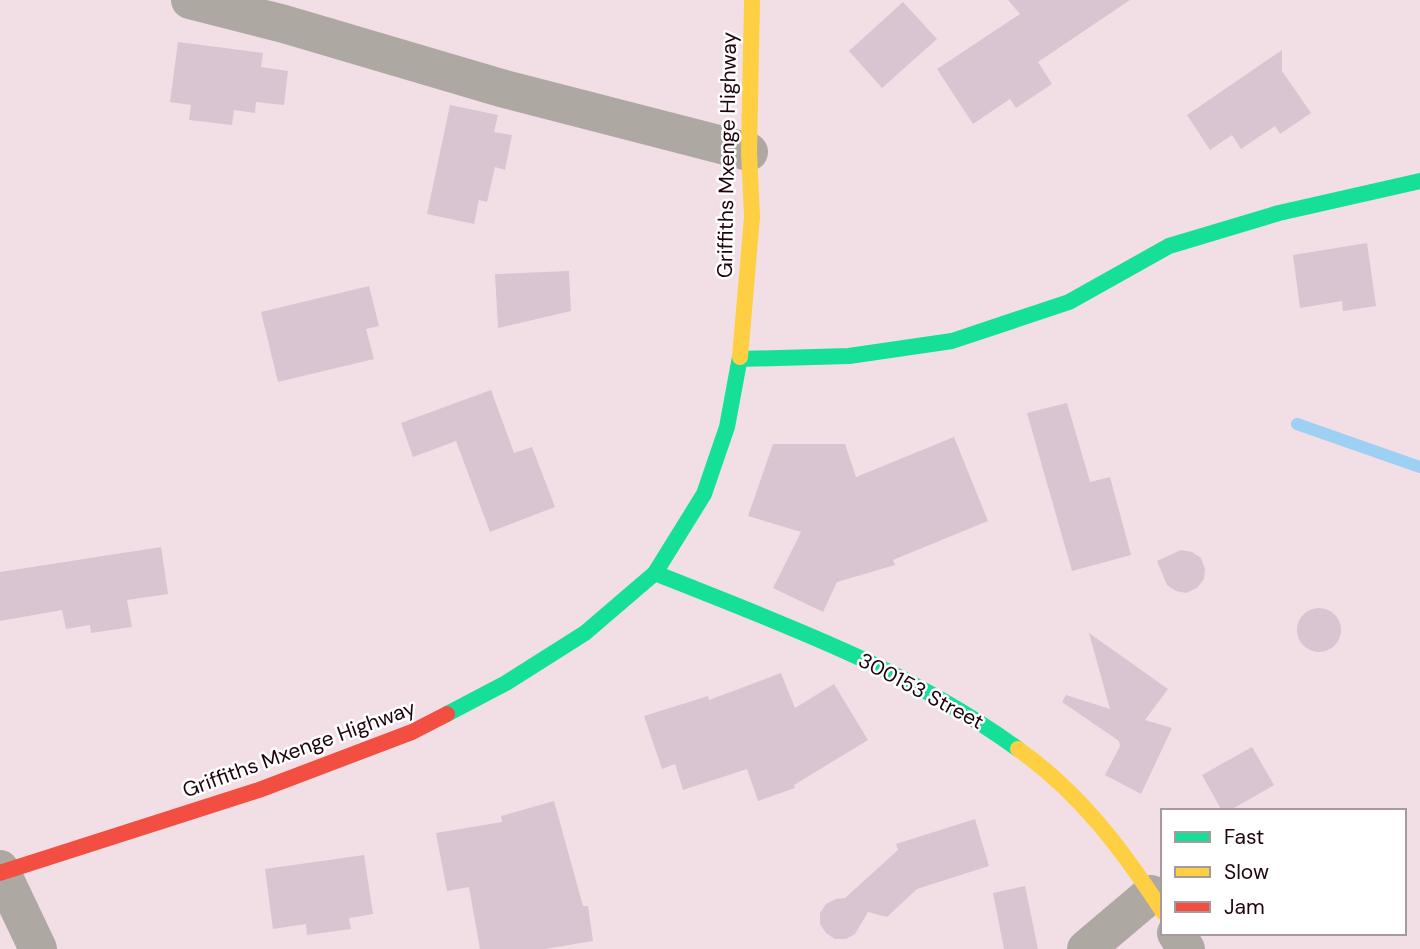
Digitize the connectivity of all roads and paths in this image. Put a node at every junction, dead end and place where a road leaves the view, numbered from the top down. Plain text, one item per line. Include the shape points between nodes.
1 (190, 0) edge
2 (752, 0) edge
3 (749, 152) junction
4 (1420, 181) edge
5 (740, 359) junction
6 (655, 573) junction
7 (1, 871) edge
8 (1157, 903) edge
9 (38, 949) edge
10 (1086, 949) edge

1 - 3 street
2 - 3 street, Griffiths Mxenge Highway
3 - 5 street, Griffiths Mxenge Highway via 752,217
4 - 5 street via 1279,213 1169,246 1069,302 952,341 849,356
5 - 6 street, Griffiths Mxenge Highway via 727,427 704,494
6 - 7 street, Griffiths Mxenge Highway via 585,633 506,683 412,732 259,790
6 - 8 street, 300153 Street via 859,657 957,705 1028,752 1083,803
7 - 9 street
8 - 10 street

